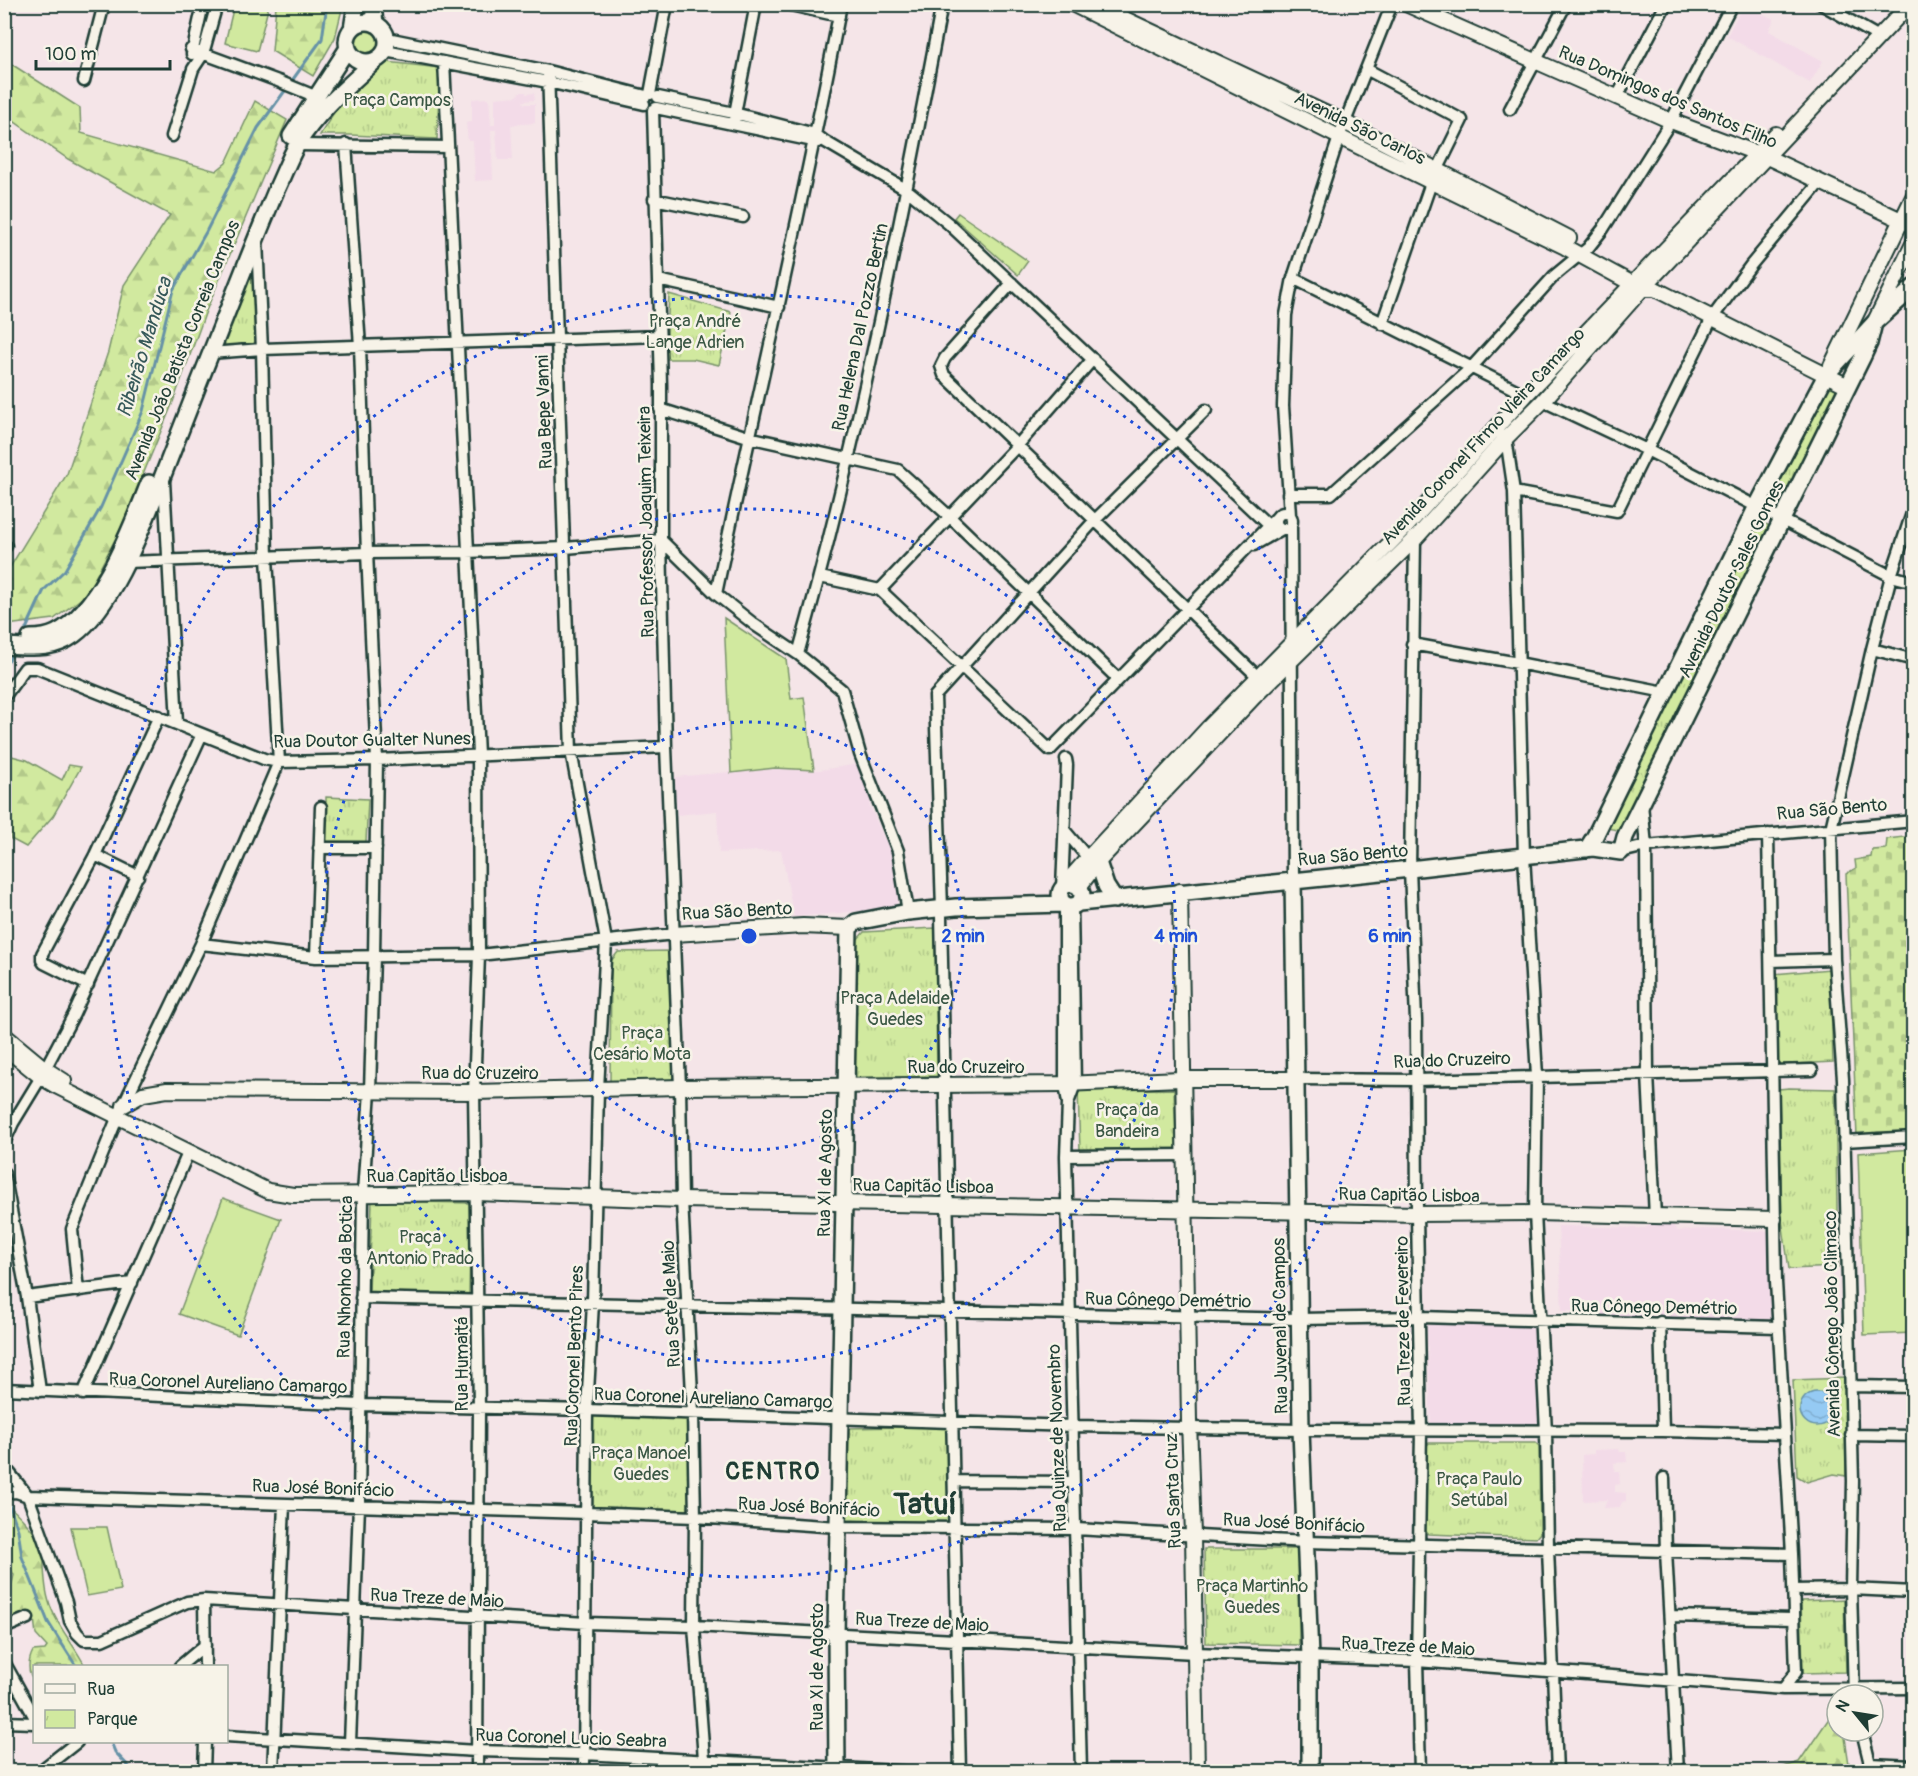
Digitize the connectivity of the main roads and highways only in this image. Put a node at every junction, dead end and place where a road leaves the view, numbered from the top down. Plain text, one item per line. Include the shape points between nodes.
1 (356, 4) edge
2 (374, 4) edge
3 (1072, 4) edge
4 (1094, 4) edge
5 (1406, 4) edge
6 (1900, 4) edge
7 (1910, 4) edge
8 (375, 24) junction
9 (352, 30) junction
10 (1876, 35) junction
11 (348, 48) junction
12 (382, 50) junction
13 (339, 94) junction
14 (317, 98) junction
15 (1762, 155) junction
16 (1434, 176) junction
17 (1914, 195) edge
18 (1908, 223) edge
19 (1914, 242) edge
20 (1644, 284) junction
21 (1914, 286) edge
22 (1914, 299) edge
23 (1874, 323) junction
24 (1869, 343) junction
25 (1826, 375) junction
26 (1848, 386) junction
27 (1500, 434) junction
28 (6, 641) edge
29 (26, 643) junction
30 (1623, 845) joint
31 (1590, 849) junction
32 (1093, 860) junction
33 (1293, 880) junction
34 (1180, 891) junction
35 (1071, 895) junction
36 (1115, 900) junction
37 (908, 912) junction
38 (941, 913) junction
39 (803, 926) junction
40 (849, 928) junction
41 (674, 934) road end
42 (4, 1035) edge
43 (4, 1047) edge
44 (43, 1073) junction
45 (1183, 1079) junction
46 (1297, 1079) junction
47 (846, 1086) junction
48 (121, 1110) junction
49 (844, 1202) junction
50 (1186, 1209) junction
51 (1298, 1211) junction
52 (1774, 1219) road end
53 (837, 1770) edge
54 (1197, 1772) edge
55 (1310, 1772) edge

1 - 9 main road
2 - 8 main road
3 - 16 main road, Avenida São Carlos via 1339,137
4 - 16 main road, Avenida São Carlos via 1344,122
5 - 15 main road, Rua Domingos dos Santos Filho via 1671,121
6 - 10 main road, Avenida Coronel Firmo Vieira Camargo
7 - 10 main road, Avenida Coronel Firmo Vieira Camargo
8 - 9 main road via 363,23
8 - 12 main road via 384,32
9 - 11 main road
10 - 15 main road, Avenida Coronel Firmo Vieira Camargo
11 - 12 main road via 362,62
11 - 14 main road, Avenida João Batista Correia Campos
12 - 13 main road, Avenida João Batista Correia Campos
13 - 14 main road
13 - 29 main road, Avenida João Batista Correia Campos via 298,145 257,237 127,562 92,617 75,634 58,645 41,648
14 - 29 main road, Avenida João Batista Correia Campos via 285,148 116,560 70,624
15 - 18 main road, Rua Domingos dos Santos Filho
15 - 20 main road, Avenida Coronel Firmo Vieira Camargo
16 - 20 main road, Avenida São Carlos
17 - 18 main road, Avenida Doutor Sales Gomes
18 - 25 main road, Avenida Doutor Sales Gomes
19 - 23 main road, Avenida Doutor Sales Gomes
20 - 25 main road, Avenida São Carlos
20 - 27 main road, Avenida Coronel Firmo Vieira Camargo via 1543,401
20 - 27 main road, Avenida Coronel Firmo Vieira Camargo via 1526,395
21 - 23 main road
22 - 24 main road
23 - 24 main road, Avenida Doutor Sales Gomes
23 - 25 main road, Avenida Doutor Sales Gomes
24 - 26 main road, Avenida Doutor Sales Gomes
25 - 26 main road, Avenida São Carlos
25 - 31 main road, Avenida Doutor Sales Gomes via 1757,506
26 - 30 main road, Avenida Doutor Sales Gomes
27 - 32 main road, Avenida Coronel Firmo Vieira Camargo via 1258,677
27 - 32 main road, Avenida Coronel Firmo Vieira Camargo via 1415,539
28 - 29 main road, Avenida João Batista Correia Campos
30 - 31 main road, Rua São Bento
31 - 33 main road, Rua São Bento
32 - 35 main road, Avenida Coronel Firmo Vieira Camargo via 1073,875
32 - 36 main road
33 - 34 main road, Rua São Bento
33 - 46 main road, Rua Juvenal de Campos
34 - 36 main road, Rua São Bento
34 - 45 main road, Rua Santa Cruz
35 - 36 main road, Rua São Bento
35 - 38 main road, Rua São Bento via 1034,906
37 - 38 main road, Rua São Bento
37 - 39 main road, Rua São Bento
37 - 40 main road via 856,922
38 - 40 main road, Rua São Bento
39 - 40 main road, Rua São Bento
39 - 41 main road, Rua São Bento
40 - 47 main road, Rua XI de Agosto
42 - 44 main road, Rua Capitão Lisboa
43 - 44 main road, Rua Capitão Lisboa
44 - 48 main road, Rua Capitão Lisboa via 80,1092 92,1103
45 - 46 main road, Rua do Cruzeiro
45 - 47 main road, Rua do Cruzeiro
45 - 50 main road, Rua Santa Cruz
46 - 51 main road, Rua Juvenal de Campos
47 - 48 main road, Rua do Cruzeiro via 474,1092 167,1090 143,1094
47 - 49 main road, Rua XI de Agosto
48 - 49 main road, Rua Capitão Lisboa via 188,1153 268,1191 293,1195 476,1193
49 - 50 main road, Rua Capitão Lisboa
49 - 53 main road, Rua XI de Agosto
50 - 51 main road, Rua Capitão Lisboa
50 - 54 main road, Rua Santa Cruz
51 - 52 main road, Rua Capitão Lisboa
51 - 55 main road, Rua Juvenal de Campos via 1301,1430 1311,1657

